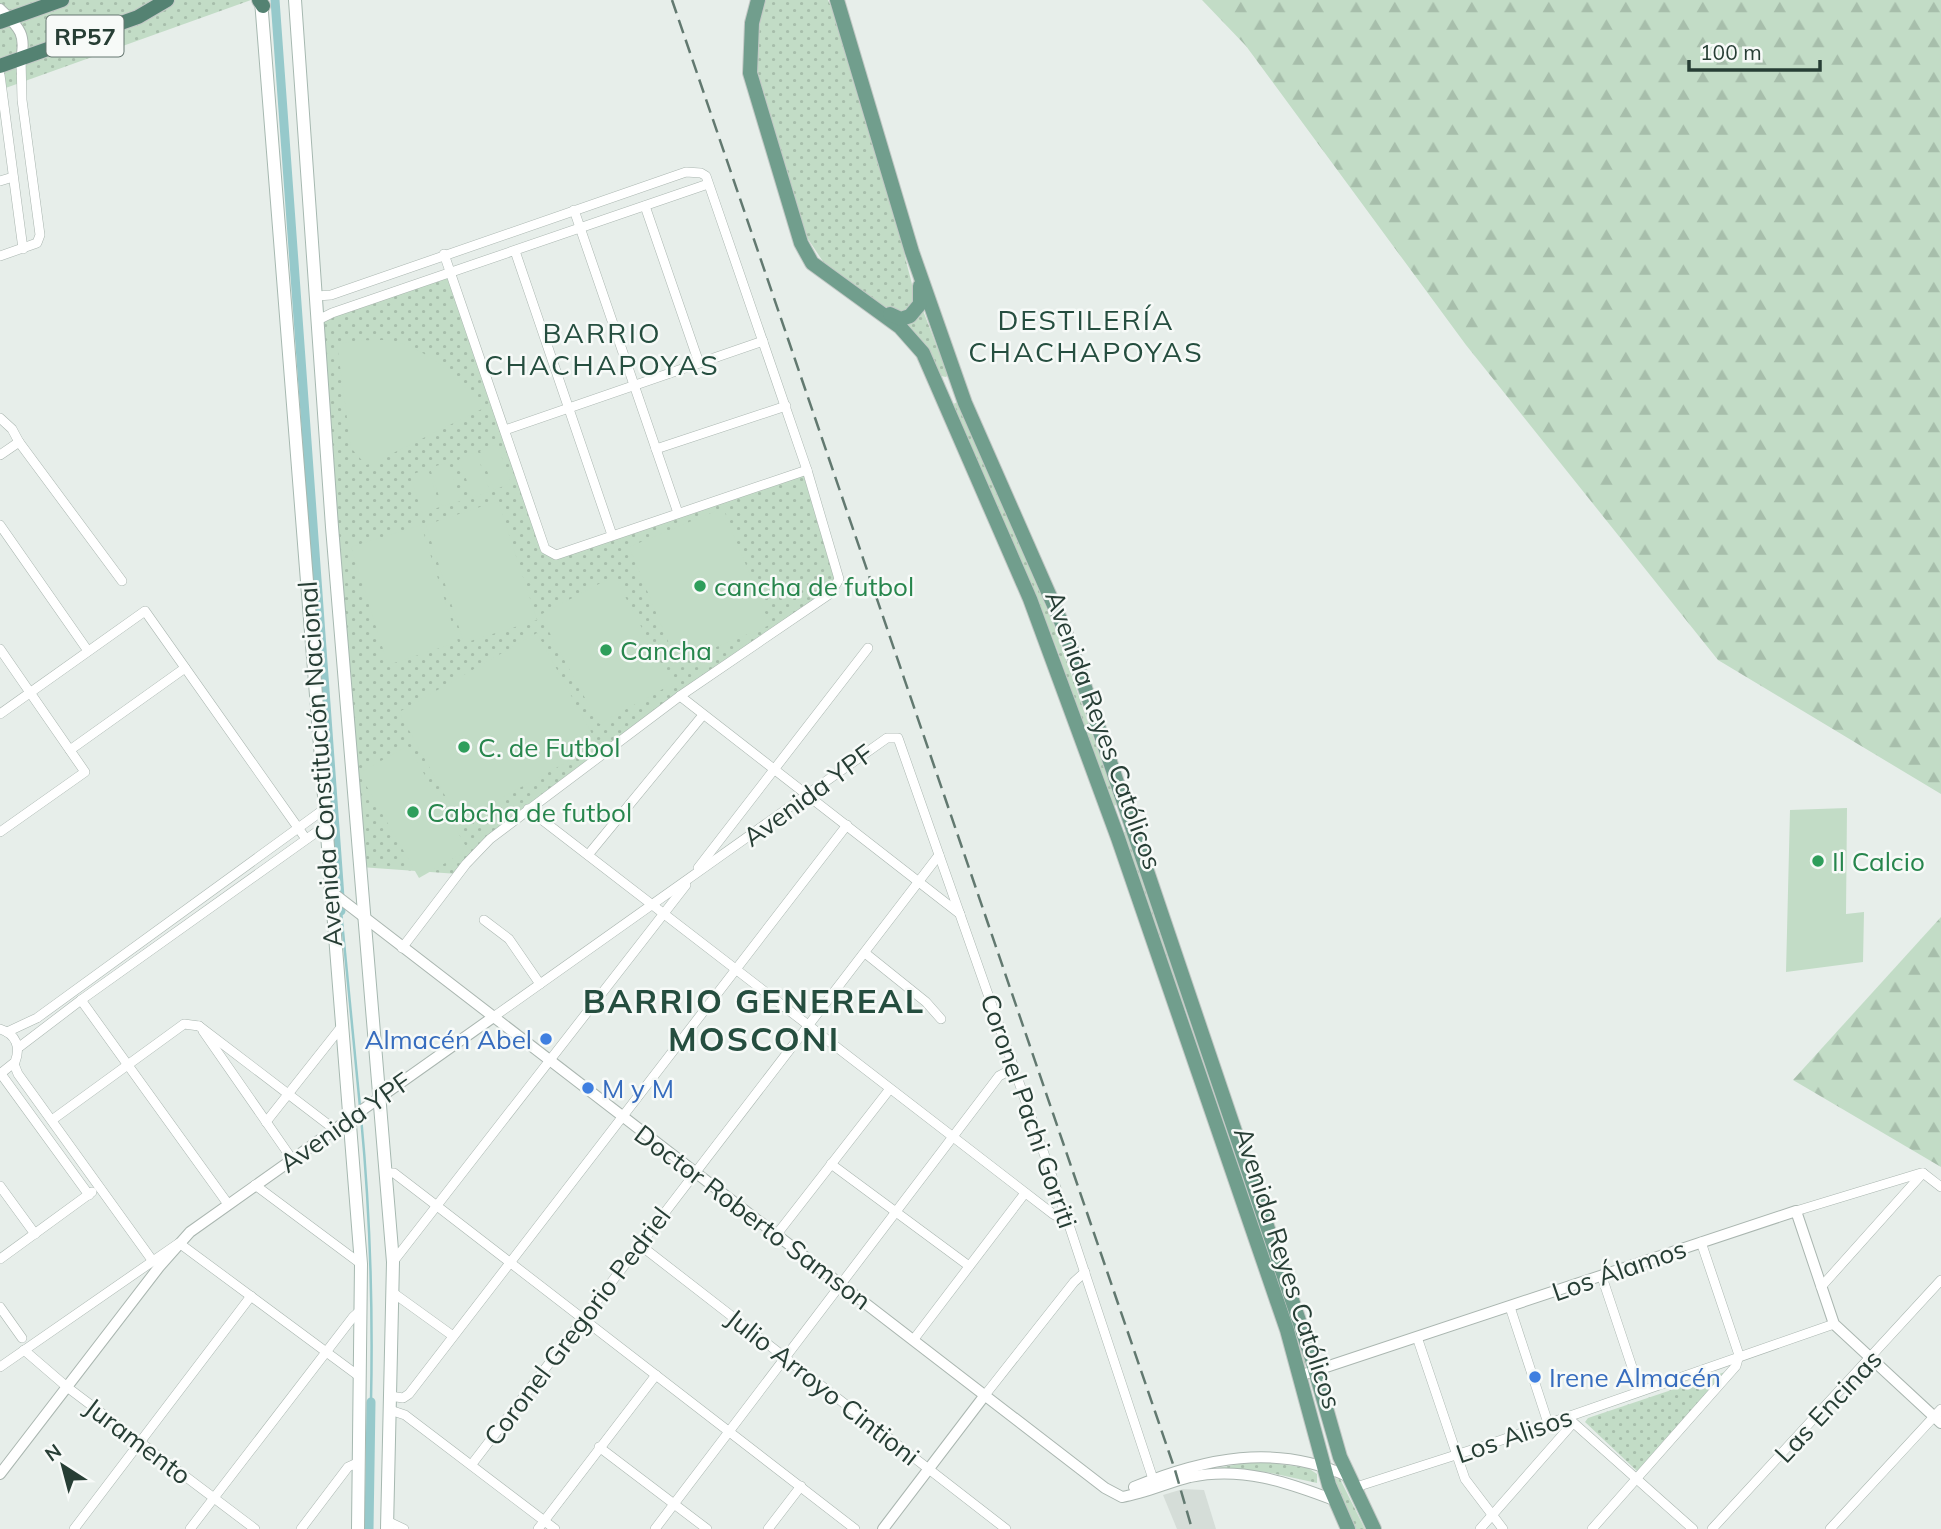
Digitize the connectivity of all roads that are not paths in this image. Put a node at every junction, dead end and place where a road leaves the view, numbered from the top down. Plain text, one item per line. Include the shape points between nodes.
1 (61, 0) edge
2 (167, 0) edge
3 (295, 0) edge
4 (758, 0) edge
5 (261, 2) edge
6 (837, 4) edge
7 (4, 16) edge
8 (21, 59) junction
9 (0, 66) edge
10 (0, 75) edge
11 (22, 100) junction
12 (3, 106) edge
13 (13, 177) junction
14 (0, 181) edge
15 (708, 184) junction
16 (645, 206) junction
17 (574, 210) junction
18 (580, 228) junction
19 (23, 249) junction
20 (515, 251) junction
21 (912, 252) junction
22 (444, 254) junction
23 (0, 256) edge
24 (451, 272) junction
25 (844, 286) junction
26 (317, 296) junction
27 (318, 320) junction
28 (763, 341) junction
29 (699, 363) junction
30 (634, 385) junction
31 (786, 405) junction
32 (569, 408) junction
33 (0, 418) edge
34 (505, 430) junction
35 (19, 442) junction
36 (656, 449) junction
37 (0, 455) edge
38 (807, 470) junction
39 (678, 513) junction
40 (0, 525) edge
41 (612, 535) junction
42 (122, 580) dead end
43 (868, 648) dead end
44 (0, 649) edge
45 (88, 651) junction
46 (185, 668) junction
47 (31, 692) junction
48 (680, 696) junction
49 (0, 714) edge
50 (703, 715) junction
51 (898, 738) joint
52 (70, 750) junction
53 (776, 769) junction
54 (808, 795) junction
55 (528, 809) junction
56 (323, 810) junction
57 (847, 825) junction
58 (325, 826) junction
59 (299, 829) junction
60 (0, 832) edge
61 (306, 839) junction
62 (588, 855) junction
63 (939, 855) junction
64 (692, 877) junction
65 (921, 882) junction
66 (330, 890) junction
67 (652, 905) junction
68 (182, 914) junction
69 (664, 915) junction
70 (960, 915) junction
71 (363, 918) junction
72 (484, 920) dead end
73 (188, 923) junction
74 (402, 947) junction
75 (865, 953) junction
76 (735, 971) junction
77 (540, 984) junction
78 (80, 1000) junction
79 (492, 1018) junction
80 (941, 1019) dead end
81 (199, 1026) junction
82 (342, 1026) junction
83 (807, 1027) junction
84 (3, 1029) edge
85 (18, 1048) junction
86 (551, 1060) junction
87 (14, 1064) junction
88 (127, 1065) junction
89 (1014, 1068) junction
90 (0, 1074) edge
91 (888, 1090) junction
92 (290, 1093) junction
93 (379, 1097) junction
94 (353, 1117) junction
95 (624, 1117) junction
96 (51, 1120) junction
97 (266, 1122) junction
98 (334, 1129) junction
99 (953, 1137) junction
100 (292, 1160) junction
101 (831, 1164) junction
102 (1923, 1172) junction
103 (385, 1173) junction
104 (695, 1173) junction
105 (255, 1185) junction
106 (0, 1186) edge
107 (99, 1187) junction
108 (1941, 1187) edge
109 (1025, 1193) junction
110 (89, 1195) junction
111 (228, 1204) junction
112 (437, 1206) junction
113 (897, 1211) junction
114 (1796, 1211) junction
115 (1068, 1222) junction
116 (35, 1234) junction
117 (777, 1234) junction
118 (1701, 1242) junction
119 (178, 1243) junction
120 (640, 1245) junction
121 (0, 1259) edge
122 (152, 1260) junction
123 (393, 1262) junction
124 (510, 1263) junction
125 (361, 1264) junction
126 (969, 1266) junction
127 (1085, 1272) junction
128 (1602, 1277) junction
129 (1941, 1280) edge
130 (842, 1285) junction
131 (1821, 1287) junction
132 (392, 1292) junction
133 (251, 1296) junction
134 (0, 1307) edge
135 (1510, 1307) junction
136 (362, 1310) junction
137 (583, 1318) junction
138 (1834, 1324) junction
139 (453, 1336) junction
140 (1417, 1337) junction
141 (22, 1339) dead end
142 (914, 1339) junction
143 (24, 1350) junction
144 (325, 1353) junction
145 (1739, 1355) junction
146 (785, 1357) junction
147 (1871, 1360) junction
148 (0, 1367) edge
149 (1316, 1372) junction
150 (656, 1375) junction
151 (360, 1377) junction
152 (1299, 1377) junction
153 (67, 1387) junction
154 (1640, 1391) junction
155 (985, 1395) junction
156 (390, 1396) junction
157 (390, 1410) junction
158 (1938, 1416) edge
159 (1570, 1420) junction
160 (1548, 1423) junction
161 (729, 1431) junction
162 (140, 1442) junction
163 (600, 1447) junction
164 (1456, 1455) junction
165 (359, 1462) junction
166 (472, 1464) junction
167 (1323, 1465) junction
168 (930, 1469) junction
169 (0, 1474) edge
170 (1635, 1479) junction
171 (1350, 1482) junction
172 (1155, 1483) junction
173 (801, 1486) junction
174 (214, 1497) junction
175 (1334, 1500) junction
176 (674, 1503) junction
177 (1492, 1516) junction
178 (544, 1521) junction
179 (387, 1525) edge
180 (74, 1529) edge
181 (190, 1529) edge
182 (255, 1529) edge
183 (301, 1529) edge
184 (358, 1529) edge
185 (404, 1529) edge
186 (538, 1529) edge
187 (555, 1529) edge
188 (655, 1529) edge
189 (707, 1529) edge
190 (768, 1529) edge
191 (855, 1529) edge
192 (883, 1529) edge
193 (1006, 1529) edge
194 (1348, 1529) edge
195 (1374, 1529) edge
196 (1479, 1529) edge
197 (1503, 1529) edge
198 (1592, 1529) edge
199 (1693, 1529) edge
200 (1712, 1529) edge
201 (1830, 1529) edge

1 - 7 highway, RP57
2 - 8 highway, RP57 via 138,18
3 - 26 main road, Avenida Constitución Nacional
4 - 25 main road, Avenida Reyes Católicos via 750,73 785,196 812,262
5 - 56 main road, Avenida Constitución Nacional
6 - 21 main road, Avenida Reyes Católicos
7 - 8 street via 24,38
8 - 9 highway, RP57
8 - 11 street
10 - 12 street
11 - 12 street
11 - 19 street via 40,234 37,243
12 - 13 street
13 - 14 street
13 - 19 street
15 - 16 street
15 - 17 street via 701,173 686,172
15 - 28 street
16 - 18 street
16 - 29 street
17 - 18 street
17 - 22 street
18 - 20 street
18 - 30 street
19 - 23 street
20 - 24 street
20 - 32 street
21 - 25 main road via 922,293 910,316 896,318
21 - 149 main road, Avenida Reyes Católicos via 965,403 1074,656
22 - 24 street
22 - 26 street
24 - 27 street
24 - 34 street
25 - 152 main road, Avenida Reyes Católicos via 900,327 923,354 1030,599 1122,851 1287,1330
26 - 27 main road, Avenida Constitución Nacional
27 - 71 main road, Avenida Constitución Nacional
28 - 29 street
28 - 31 street
29 - 30 street
30 - 32 street
30 - 36 street
31 - 36 street
31 - 38 street
32 - 34 street
32 - 41 street
33 - 35 street
34 - 41 street via 547,552 556,555
35 - 37 street
35 - 42 street
36 - 39 street
38 - 39 street
38 - 48 street via 834,556 838,585
39 - 41 street
40 - 45 street
43 - 53 street
44 - 47 street
45 - 46 street via 145,611
45 - 47 street
46 - 52 street
46 - 59 street
47 - 49 street
47 - 52 street
48 - 50 street
48 - 55 street
50 - 53 street
50 - 62 street
51 - 54 street, Avenida YPF via 887,738
51 - 63 street, Coronel Pachi Gorriti
52 - 60 street via 85,772
53 - 54 street
53 - 64 street
54 - 57 street
54 - 64 street, Avenida YPF
55 - 62 street
55 - 74 street via 479,849
56 - 58 main road, Avenida Constitución Nacional
56 - 59 street
57 - 65 street
57 - 76 street
58 - 61 street
58 - 66 main road, Avenida Constitución Nacional
59 - 61 street
59 - 68 street
61 - 73 street
62 - 67 street
63 - 65 street, Coronel Gregorio Pedriel
63 - 70 street, Coronel Pachi Gorriti
64 - 67 street, Avenida YPF
64 - 69 street
65 - 70 street
65 - 75 street, Coronel Gregorio Pedriel
66 - 71 street, Doctor Roberto Samson
66 - 82 main road, Avenida Constitución Nacional
67 - 69 street
67 - 77 street, Avenida YPF
68 - 73 street
68 - 84 street via 37,1017
69 - 76 street
69 - 86 street
70 - 89 street, Coronel Pachi Gorriti
71 - 74 street, Doctor Roberto Samson
71 - 93 main road, Avenida Constitución Nacional
72 - 77 street via 509,939
73 - 78 street
74 - 79 street, Doctor Roberto Samson
75 - 80 street
75 - 83 street, Coronel Gregorio Pedriel
76 - 83 street
76 - 95 street
77 - 79 street, Avenida YPF
78 - 85 street
78 - 88 street
79 - 86 street, Doctor Roberto Samson
79 - 93 street, Avenida YPF
81 - 88 street via 184,1024
81 - 92 street
81 - 97 street
82 - 92 street
82 - 94 main road, Avenida Constitución Nacional
83 - 91 street
83 - 104 street, Coronel Gregorio Pedriel
84 - 85 street
85 - 87 street
86 - 95 street, Doctor Roberto Samson
86 - 112 street
87 - 90 street
87 - 96 street
88 - 96 street
88 - 111 street
89 - 99 street via 999,1076
89 - 115 street, Coronel Pachi Gorriti
90 - 110 street
91 - 99 street
91 - 101 street
92 - 97 street
92 - 98 street
93 - 94 street, Avenida YPF
93 - 103 main road, Avenida Constitución Nacional
94 - 98 street, Avenida YPF
94 - 125 main road, Avenida Constitución Nacional
95 - 104 street, Doctor Roberto Samson
95 - 124 street
96 - 107 street
97 - 100 street
98 - 100 street, Avenida YPF
99 - 109 street
99 - 113 street
100 - 105 street, Avenida YPF
101 - 113 street
101 - 117 street
102 - 108 street
102 - 114 street, Los Álamos
102 - 131 street
103 - 112 street via 394,1173
103 - 123 main road, Avenida Constitución Nacional
104 - 117 street, Doctor Roberto Samson
104 - 120 street, Coronel Gregorio Pedriel
105 - 111 street, Avenida YPF
105 - 125 street
106 - 116 street
107 - 110 street
107 - 122 street
109 - 115 street
109 - 126 street
110 - 116 street
111 - 119 street, Avenida YPF
112 - 123 street
112 - 124 street
113 - 126 street
113 - 130 street
114 - 118 street, Los Álamos
114 - 131 street
115 - 127 street, Coronel Pachi Gorriti
116 - 121 street
117 - 130 street, Doctor Roberto Samson
118 - 128 street, Los Álamos
118 - 145 street
119 - 122 street, Avenida YPF
119 - 133 street
119 - 153 street
120 - 137 street, Coronel Gregorio Pedriel
120 - 146 street, Julio Arroyo Cintioni
122 - 143 street, Avenida YPF
123 - 132 main road, Avenida Constitución Nacional
124 - 137 street
124 - 139 street
125 - 136 main road, Avenida Constitución Nacional
126 - 142 street
127 - 155 street
127 - 172 street, Coronel Pachi Gorriti
128 - 135 street, Los Álamos
128 - 154 street
129 - 147 street, Las Encinas
130 - 142 street, Doctor Roberto Samson
130 - 146 street
131 - 138 street
132 - 139 street
132 - 156 main road, Avenida Constitución Nacional
133 - 144 street
133 - 162 street
134 - 141 street
135 - 140 street, Los Álamos
135 - 160 street
136 - 144 street
136 - 151 main road, Avenida Constitución Nacional
137 - 150 street
137 - 166 street, Coronel Gregorio Pedriel
138 - 145 street, Los Alisos
138 - 147 street
139 - 156 street via 407,1397
140 - 149 street, Los Álamos
140 - 164 street
142 - 155 street, Doctor Roberto Samson
143 - 148 street, Avenida YPF
143 - 153 street, Juramento
144 - 151 street
144 - 174 street
145 - 154 street, Los Alisos
145 - 170 street via 1733,1371
146 - 161 street
146 - 168 street, Julio Arroyo Cintioni
147 - 158 street
147 - 200 street, Las Encinas
149 - 152 street, Los Álamos
149 - 171 main road, Avenida Reyes Católicos
150 - 161 street
150 - 163 street
151 - 165 main road, Avenida Constitución Nacional
152 - 167 main road, Avenida Reyes Católicos
153 - 162 street, Juramento
153 - 169 street
154 - 159 street, Los Alisos
155 - 168 street
155 - 172 street, Doctor Roberto Samson via 1111,1492 1122,1497
156 - 157 main road, Avenida Constitución Nacional
157 - 166 street via 405,1415
157 - 179 main road, Avenida Constitución Nacional
158 - 201 street
159 - 160 street, Los Alisos
159 - 170 street
159 - 177 street
160 - 164 street, Los Alisos
161 - 173 street
161 - 176 street
162 - 174 street, Juramento
162 - 180 street
163 - 176 street
163 - 178 street
164 - 171 street, Los Alisos
164 - 177 street via 1465,1479
165 - 183 street via 348,1467
165 - 184 main road, Avenida Constitución Nacional
166 - 178 street
167 - 171 street, Doctor Roberto Samson
167 - 172 street, Doctor Roberto Samson via 1284,1456 1248,1457 1194,1465
167 - 175 main road, Avenida Reyes Católicos
168 - 192 street
168 - 193 street, Julio Arroyo Cintioni
170 - 198 street
170 - 199 street
171 - 195 main road, Avenida Reyes Católicos
172 - 175 street, Doctor Roberto Samson via 1240,1474 1291,1484
173 - 190 street
173 - 191 street
174 - 181 street
174 - 182 street, Juramento
175 - 194 main road, Avenida Reyes Católicos
176 - 188 street
176 - 189 street
177 - 196 street
177 - 197 street
178 - 186 street
178 - 187 street
179 - 185 street

